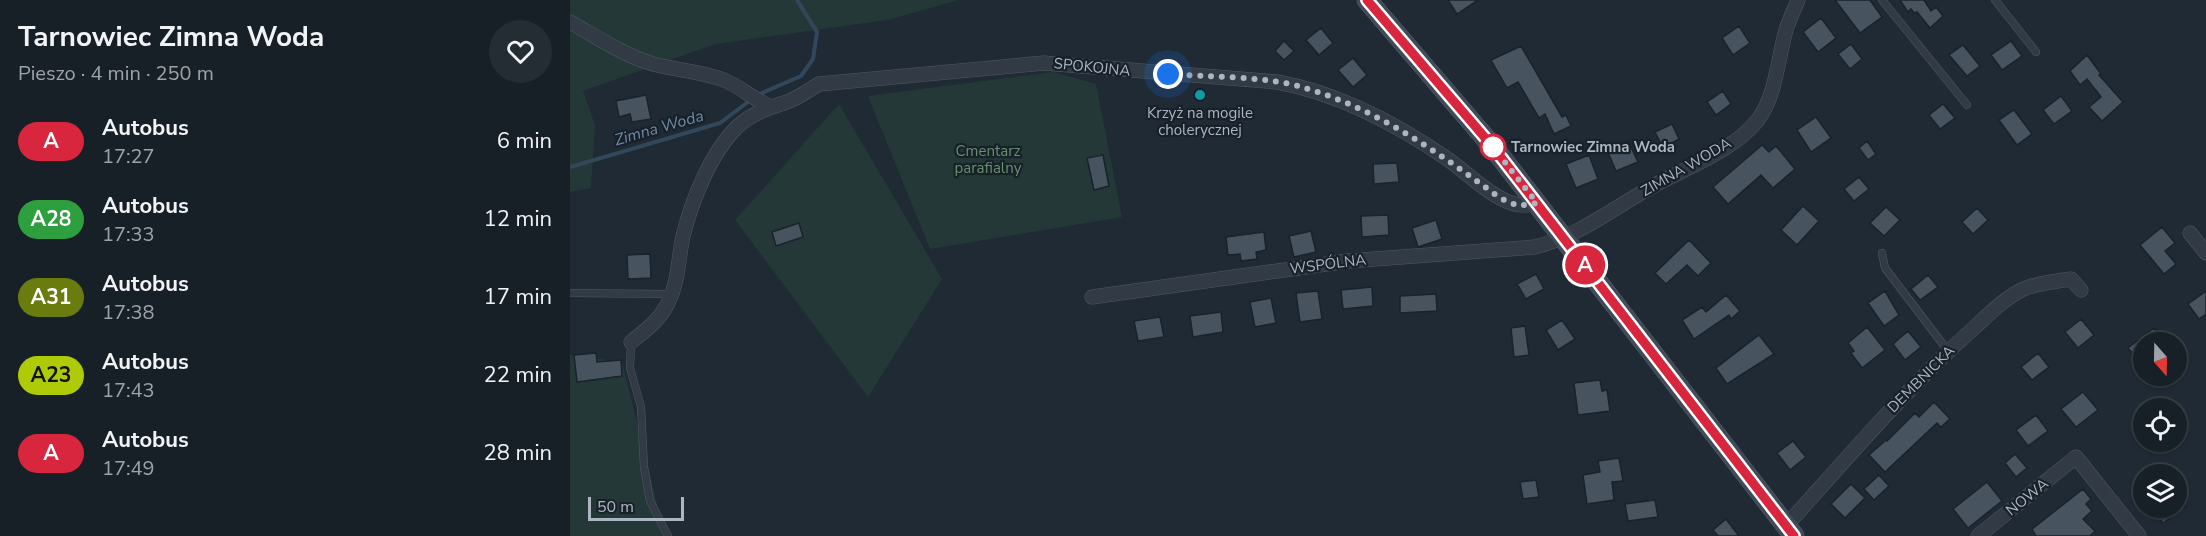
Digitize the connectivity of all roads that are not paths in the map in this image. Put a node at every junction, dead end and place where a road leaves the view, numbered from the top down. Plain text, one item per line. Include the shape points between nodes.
1 (1367, 0) edge
2 (1798, 0) edge
3 (1882, 0) edge
4 (1995, 0) edge
5 (570, 22) edge
6 (2036, 52) dead end
7 (1967, 105) dead end
8 (768, 106) junction
9 (1537, 203) junction
10 (2190, 233) dead end
11 (1565, 239) junction
12 (1882, 253) dead end
13 (2206, 253) edge
14 (2081, 290) dead end
15 (570, 293) edge
16 (671, 294) junction
17 (1092, 297) dead end
18 (631, 342) joint
19 (1948, 351) junction
20 (1789, 530) edge
21 (668, 536) edge
22 (1978, 536) edge
23 (2139, 536) edge

1 - 9 main road
2 - 11 street, ZIMNA WODA via 1768,100 1757,121 1700,162
3 - 7 lane
4 - 6 lane
5 - 8 street via 629,55 652,64 719,78
8 - 9 street, SPOKOJNA via 788,101 819,84 1044,63 1277,82 1304,87 1400,128 1500,198 1518,206
8 - 16 street, SPOKOJNA via 737,127 713,160 690,212 679,273
9 - 11 main road
10 - 13 street
11 - 17 street, WSPÓLNA via 1535,247 1348,261
11 - 20 main road
12 - 19 lane via 1885,268
14 - 19 street, DEMBNICKA via 2071,279 2024,289
15 - 16 lane
16 - 18 street, SPOKOJNA via 656,322
18 - 21 lane via 630,368 641,407 644,467 651,501
19 - 20 street, DEMBNICKA via 1795,516
22 - 23 street, NOWA via 2076,457

